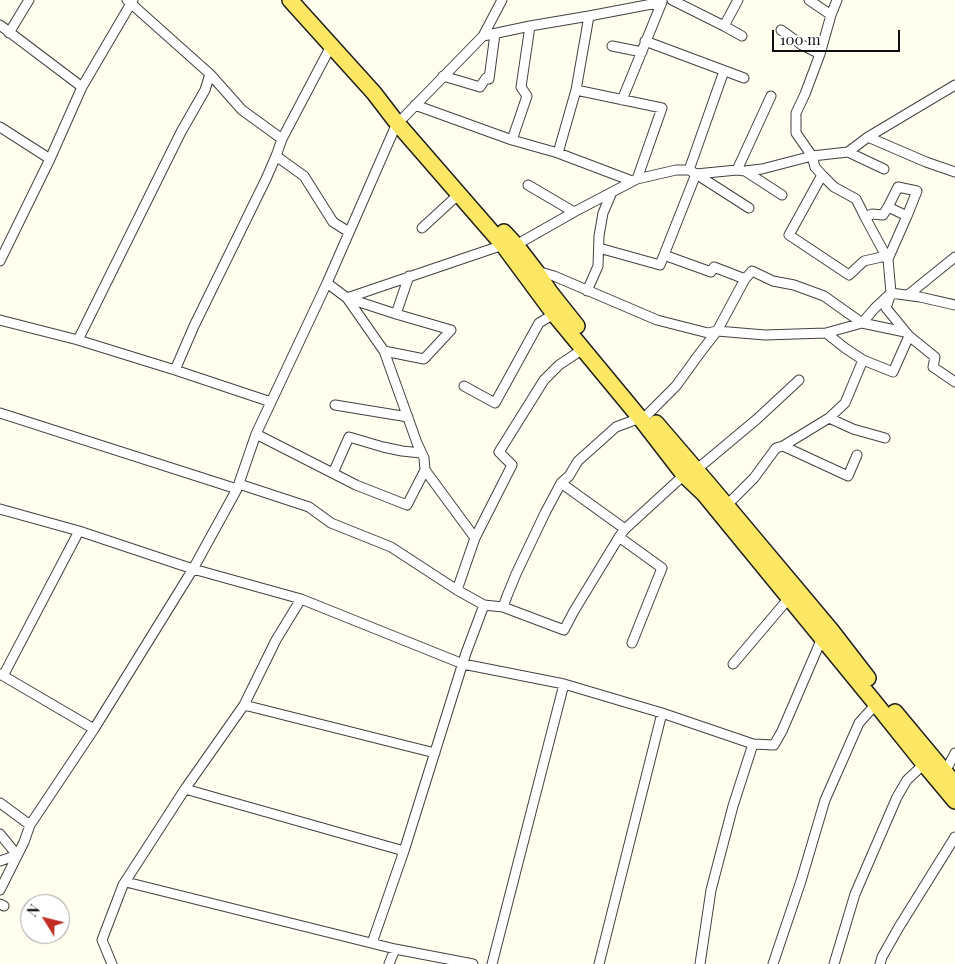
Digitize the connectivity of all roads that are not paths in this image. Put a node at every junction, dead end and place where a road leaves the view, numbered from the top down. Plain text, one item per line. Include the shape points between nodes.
1 (28, 0) edge
2 (290, 0) edge
3 (303, 0) edge
4 (502, 0) edge
5 (738, 0) edge
6 (810, 0) edge
7 (837, 0) edge
8 (130, 1) edge
9 (665, 1) edge
10 (831, 15) junction
11 (589, 16) junction
12 (0, 25) edge
13 (530, 26) junction
14 (724, 26) junction
15 (781, 30) dead end
16 (9, 33) junction
17 (495, 34) junction
18 (482, 36) junction
19 (742, 36) dead end
20 (645, 41) junction
21 (331, 46) junction
22 (612, 46) dead end
23 (642, 52) junction
24 (820, 54) junction
25 (724, 71) junction
26 (210, 74) junction
27 (443, 76) junction
28 (744, 78) dead end
29 (955, 85) edge
30 (82, 87) junction
31 (576, 90) junction
32 (771, 96) dead end
33 (622, 100) junction
34 (415, 105) junction
35 (400, 120) junction
36 (0, 127) edge
37 (868, 136) junction
38 (282, 139) junction
39 (512, 140) junction
40 (848, 152) junction
41 (558, 153) junction
42 (276, 156) junction
43 (812, 156) junction
44 (50, 159) junction
45 (884, 170) dead end
46 (741, 171) junction
47 (693, 172) junction
48 (955, 172) edge
49 (822, 176) junction
50 (634, 180) junction
51 (528, 185) dead end
52 (612, 192) junction
53 (458, 194) junction
54 (782, 195) dead end
55 (888, 207) junction
56 (750, 208) dead end
57 (574, 212) junction
58 (906, 216) junction
59 (865, 217) junction
60 (422, 228) dead end
61 (350, 232) junction
62 (509, 245) junction
63 (599, 248) junction
64 (664, 255) junction
65 (887, 257) junction
66 (955, 257) edge
67 (0, 261) edge
68 (536, 271) junction
69 (409, 276) junction
70 (746, 279) junction
71 (327, 283) junction
72 (587, 291) junction
73 (891, 294) junction
74 (908, 295) junction
75 (347, 298) junction
76 (955, 305) edge
77 (396, 314) junction
78 (554, 314) junction
79 (0, 320) edge
80 (862, 323) junction
81 (717, 331) junction
82 (826, 333) junction
83 (907, 334) junction
84 (78, 340) junction
85 (583, 349) junction
86 (384, 351) junction
87 (863, 360) junction
88 (175, 370) junction
89 (799, 380) dead end
90 (955, 382) edge
91 (464, 386) dead end
92 (271, 402) junction
93 (335, 405) dead end
94 (0, 413) edge
95 (644, 416) junction
96 (408, 417) junction
97 (829, 418) junction
98 (256, 434) junction
99 (885, 438) dead end
100 (783, 446) junction
101 (421, 452) junction
102 (857, 455) dead end
103 (425, 470) junction
104 (333, 473) junction
105 (690, 473) junction
106 (561, 483) junction
107 (238, 486) junction
108 (727, 505) junction
109 (0, 509) edge
110 (625, 529) junction
111 (79, 531) junction
112 (619, 537) junction
113 (475, 538) junction
114 (746, 538) junction
115 (193, 569) junction
116 (457, 590) junction
117 (789, 598) junction
118 (301, 599) junction
119 (484, 605) junction
120 (503, 607) junction
121 (822, 638) junction
122 (632, 643) dead end
123 (463, 664) junction
124 (734, 664) dead end
125 (2, 675) edge
126 (564, 684) junction
127 (876, 704) junction
128 (244, 705) junction
129 (662, 713) junction
130 (94, 729) junction
131 (753, 744) junction
132 (434, 753) junction
133 (955, 753) edge
134 (924, 764) junction
135 (945, 772) junction
136 (955, 784) edge
137 (185, 789) junction
138 (955, 801) edge
139 (0, 803) edge
140 (30, 825) junction
141 (0, 834) edge
142 (955, 837) edge
143 (404, 851) junction
144 (17, 855) junction
145 (0, 861) edge
146 (126, 882) junction
147 (0, 890) edge
148 (372, 943) junction
149 (394, 949) junction
150 (112, 964) edge
151 (389, 964) edge
152 (473, 964) edge
153 (492, 964) edge
154 (599, 964) edge
155 (700, 964) edge
156 (773, 964) edge
157 (834, 964) edge
158 (880, 964) edge

1 - 16 street
2 - 21 main road
3 - 35 main road via 382,89
4 - 18 street
5 - 14 street
6 - 10 street
7 - 10 street
8 - 26 street
8 - 30 street
9 - 11 street
9 - 14 street
9 - 20 street
10 - 24 street
11 - 13 street
11 - 31 street
12 - 16 street
13 - 17 street
13 - 39 street via 521,88 526,96
14 - 19 street
15 - 24 street
16 - 30 street
17 - 18 street
17 - 27 street via 489,79 486,78 480,87
18 - 27 street
20 - 23 street
20 - 25 street
21 - 35 main road
21 - 38 street
22 - 23 street
23 - 33 street
24 - 43 street via 796,113 796,133
25 - 28 street
25 - 47 street
26 - 38 street via 242,110
26 - 84 street via 205,90
27 - 34 street
29 - 37 street
30 - 44 street
31 - 33 street
31 - 41 street
32 - 46 street
33 - 50 street via 662,108
34 - 35 street
34 - 39 street
35 - 53 main road
35 - 61 street
35 - 62 main road via 457,181
36 - 44 street
37 - 40 street
37 - 48 street
38 - 42 street
39 - 41 street
40 - 43 street
40 - 45 street
41 - 50 street
42 - 61 street via 304,176 333,222
42 - 88 street
43 - 46 street
43 - 49 street
44 - 67 street
46 - 47 street
46 - 54 street
47 - 50 street via 676,170
47 - 56 street
47 - 64 street
49 - 59 street via 856,199
49 - 65 street via 789,235 849,275 864,261
50 - 52 street
51 - 57 street
52 - 57 street
52 - 63 street via 603,213
53 - 60 street
53 - 62 main road
55 - 58 street
55 - 58 street via 898,187 917,191
55 - 59 street via 883,215
57 - 62 street
58 - 65 street
59 - 65 street
61 - 71 street
62 - 68 main road
62 - 69 street
62 - 78 main road
63 - 64 street via 660,265
63 - 72 street via 598,266
64 - 70 street via 711,272 714,267
65 - 73 street
66 - 74 street
68 - 72 street
68 - 95 main road via 555,299 644,407
69 - 75 street
69 - 77 street
70 - 80 street via 752,271 773,281 824,296
70 - 81 street
71 - 75 street
71 - 92 street
72 - 81 street via 656,320 708,334
73 - 74 street
73 - 80 street
73 - 83 street via 886,308
74 - 76 street
75 - 77 street
75 - 86 street
77 - 86 street via 451,330 424,359
78 - 85 main road
78 - 91 street via 539,323 495,404
79 - 84 street
80 - 82 street
80 - 83 street
81 - 82 street via 765,335
81 - 95 street via 676,386
82 - 87 street
83 - 87 street via 893,372
83 - 90 street via 935,357 933,367
84 - 88 street
85 - 95 main road
85 - 113 street via 544,380 499,452 512,465
86 - 96 street
87 - 97 street via 846,403
88 - 92 street
89 - 105 street
92 - 98 street
93 - 96 street
94 - 107 street
95 - 105 main road
95 - 106 street via 616,427 578,461
96 - 101 street
97 - 99 street
97 - 100 street
98 - 104 street
98 - 107 street
100 - 102 street via 848,476
100 - 108 street via 776,448 754,478
101 - 103 street
101 - 104 street via 402,451 349,437
103 - 104 street via 407,506
103 - 113 street
105 - 108 main road
105 - 110 street
105 - 114 main road via 704,494
106 - 110 street
106 - 120 street
107 - 115 street
107 - 116 street via 309,507 331,523 390,547
108 - 114 main road
109 - 111 street
110 - 112 street
111 - 115 street
111 - 125 street
112 - 120 street via 564,630
112 - 122 street via 662,568
113 - 116 street
114 - 117 main road
114 - 135 main road via 831,630
115 - 118 street
115 - 130 street
116 - 119 street
117 - 121 main road
117 - 124 street
118 - 123 street
118 - 128 street via 276,640
119 - 120 street
119 - 123 street
121 - 127 main road
121 - 131 street via 774,745
123 - 126 street
123 - 132 street
125 - 130 street
126 - 129 street
126 - 153 street
127 - 134 main road
127 - 156 street via 859,723 825,800
128 - 132 street
128 - 137 street
129 - 131 street
129 - 154 street
130 - 140 street
131 - 155 street via 711,890
132 - 143 street
133 - 135 street
134 - 138 main road
134 - 157 street via 907,780 897,797 855,894
135 - 136 main road
137 - 143 street
137 - 146 street
139 - 140 street
140 - 144 street
141 - 144 street
142 - 158 street via 899,926
143 - 148 street
144 - 145 street
144 - 147 street
146 - 148 street
146 - 150 street via 102,940
148 - 149 street
149 - 151 street
149 - 152 street

